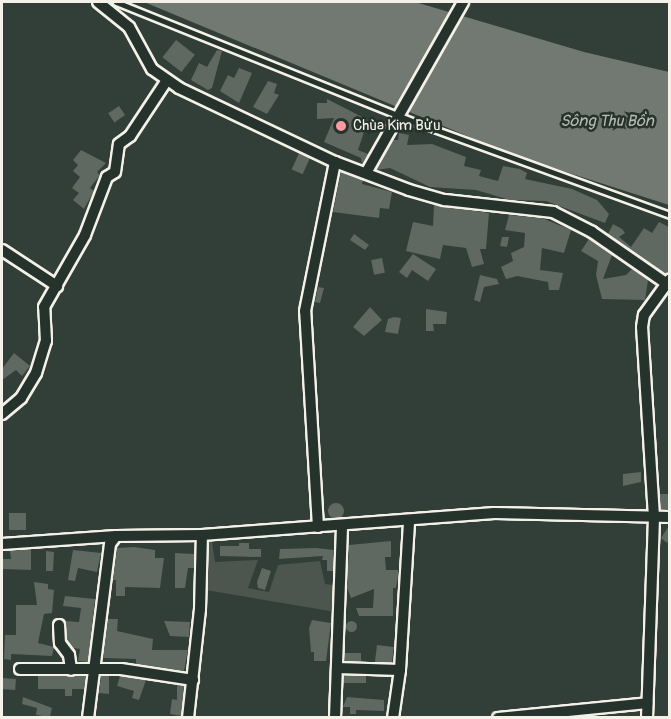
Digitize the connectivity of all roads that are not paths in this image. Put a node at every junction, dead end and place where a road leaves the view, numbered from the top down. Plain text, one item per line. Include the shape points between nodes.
1 (98, 2) edge
2 (116, 2) edge
3 (463, 2) edge
4 (167, 80) junction
5 (396, 115) junction
6 (335, 162) junction
7 (366, 173) junction
8 (669, 214) edge
9 (2, 250) edge
10 (668, 283) edge
11 (57, 286) junction
12 (2, 414) edge
13 (654, 517) junction
14 (669, 518) edge
15 (410, 522) junction
16 (342, 525) junction
17 (318, 527) junction
18 (202, 535) junction
19 (116, 536) junction
20 (2, 544) edge
21 (59, 625) dead end
22 (337, 668) junction
23 (20, 669) dead end
24 (95, 669) junction
25 (71, 670) junction
26 (400, 670) junction
27 (193, 680) junction
28 (647, 703) junction
29 (562, 716) edge
30 (88, 717) edge
31 (188, 717) edge
32 (335, 717) edge
33 (393, 717) edge
34 (503, 717) edge
35 (647, 717) edge

1 - 4 street via 129,27 152,69
2 - 5 lane
3 - 5 street
4 - 6 street
4 - 11 street via 130,136 120,144 115,172 107,177 94,217
5 - 7 street
5 - 8 lane
6 - 7 street
6 - 17 street via 305,311
7 - 10 street via 445,200 553,212
9 - 11 street
10 - 13 street via 644,315 642,327
11 - 12 street via 43,311 46,341 36,373 21,398
13 - 14 street
13 - 15 street via 494,513
13 - 28 street
15 - 16 street
15 - 26 street
16 - 17 street
16 - 22 street
17 - 18 street
18 - 19 street
18 - 27 street
19 - 20 street
19 - 24 street via 110,544
21 - 25 street via 60,643 69,655
22 - 26 street
22 - 32 street
23 - 25 street
24 - 25 street
24 - 27 street
24 - 30 street
26 - 33 street
27 - 31 street
28 - 29 street
28 - 35 street
29 - 34 street

